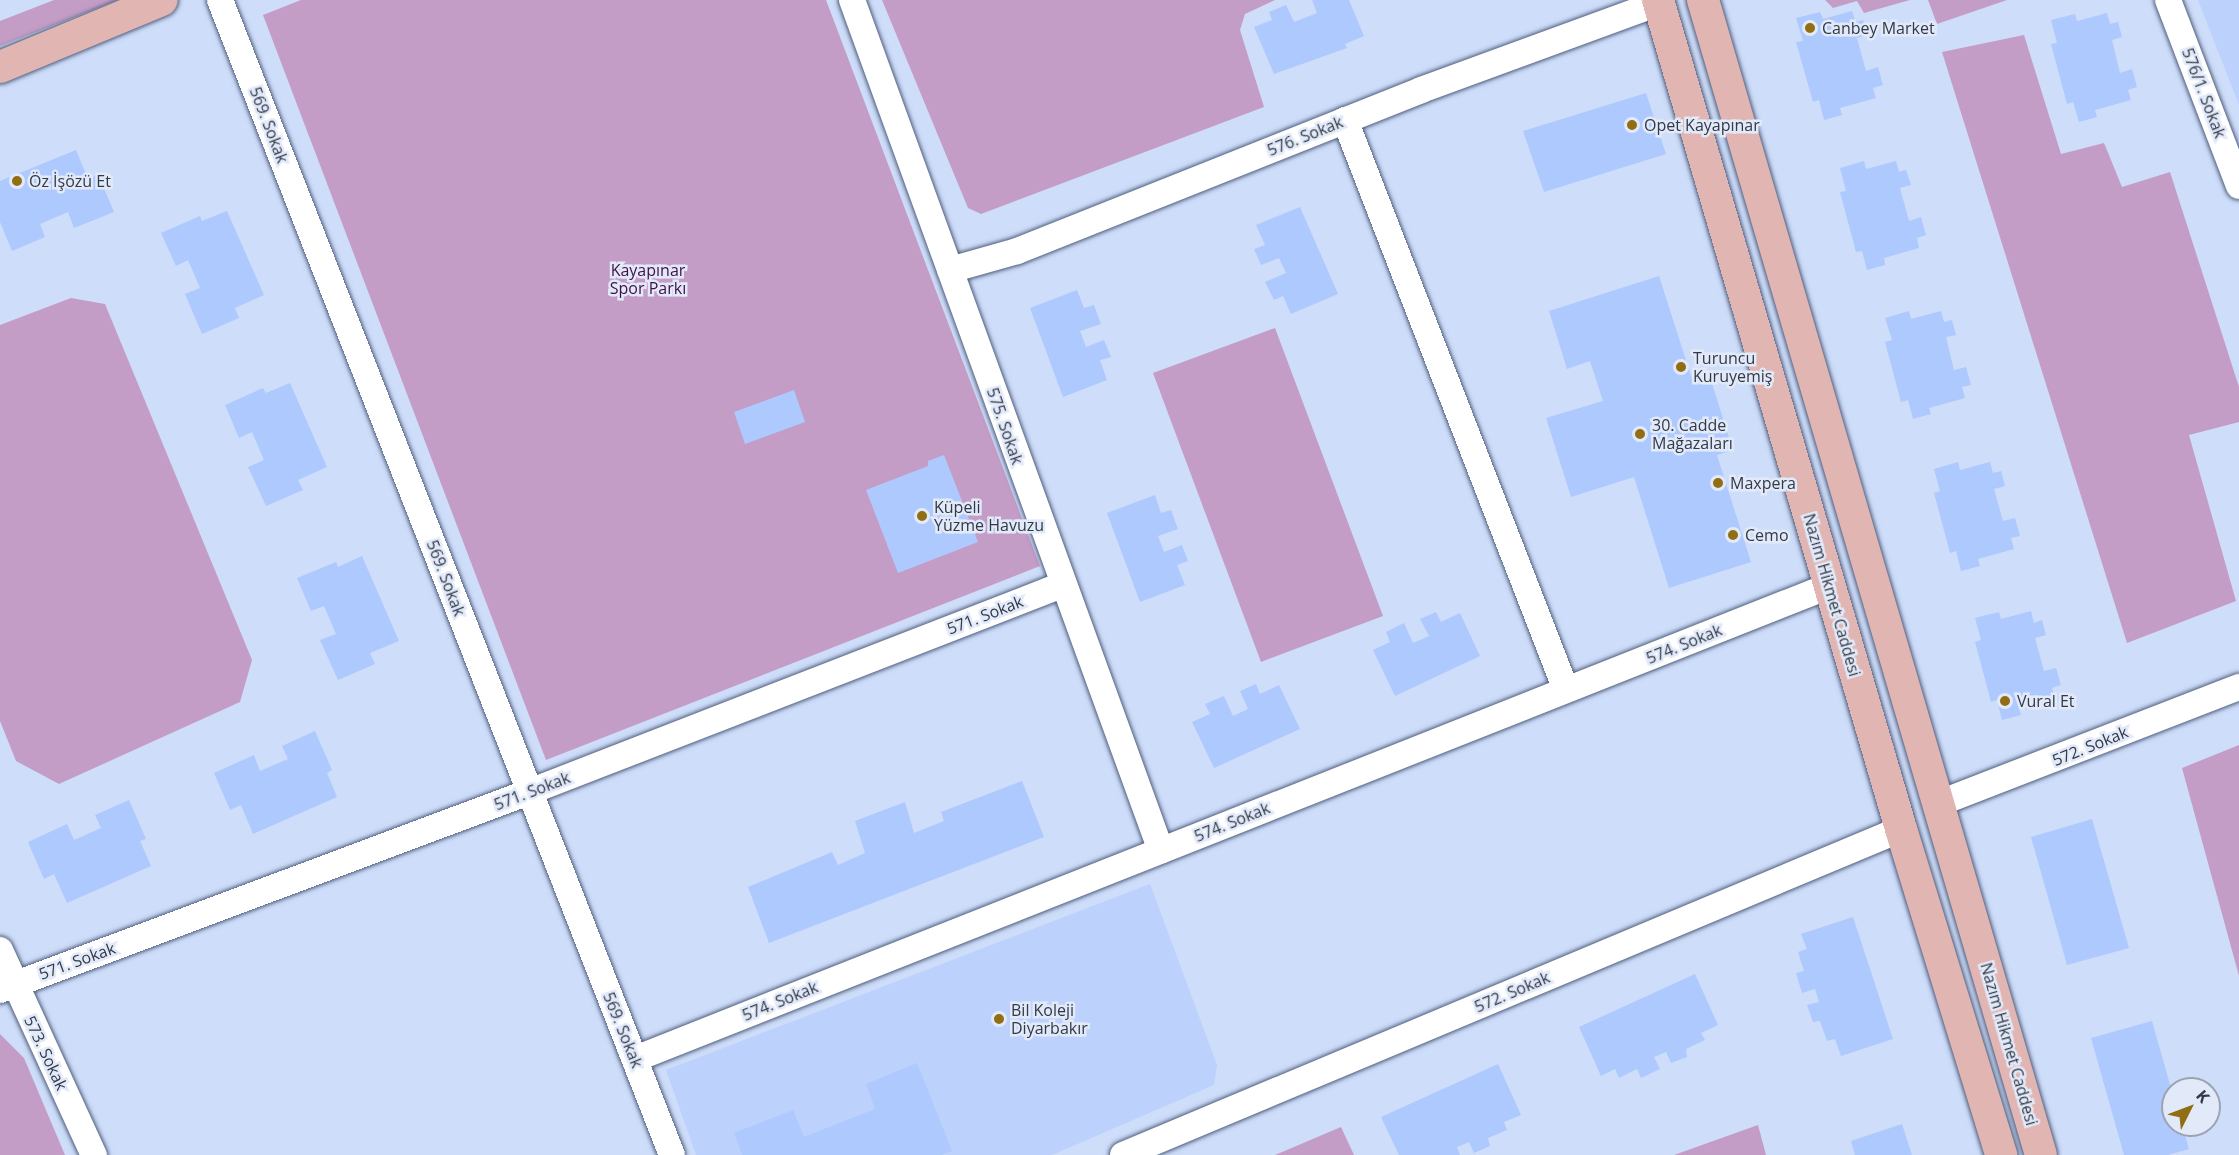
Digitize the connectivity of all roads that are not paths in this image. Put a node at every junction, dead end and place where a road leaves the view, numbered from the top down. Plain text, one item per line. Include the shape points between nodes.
1 (162, 0) edge
2 (220, 0) edge
3 (852, 0) edge
4 (1703, 0) edge
5 (2168, 0) edge
6 (1658, 2) edge
7 (0, 67) edge
8 (1345, 120) junction
9 (2236, 170) edge
10 (950, 270) junction
11 (1062, 585) junction
12 (1829, 586) junction
13 (2239, 687) edge
14 (1566, 690) junction
15 (529, 792) junction
16 (1940, 803) junction
17 (1901, 830) junction
18 (1161, 851) junction
19 (0, 950) edge
20 (7, 988) edge
21 (635, 1059) junction
22 (94, 1155) edge
23 (672, 1155) edge
24 (1123, 1155) edge
25 (2001, 1155) edge
26 (2041, 1155) edge

1 - 7 main road
2 - 15 street, 569. Sokak
3 - 10 street, 575. Sokak
4 - 16 main road, Nazım Hikmet Caddesi
5 - 9 street, 576/1. Sokak
6 - 8 street, 576. Sokak
6 - 12 main road, Nazım Hikmet Caddesi
8 - 10 street, 576. Sokak via 1017,251
8 - 14 street
10 - 11 street, 575. Sokak
11 - 15 street, 571. Sokak
11 - 18 street, 575. Sokak
12 - 14 street, 574. Sokak
12 - 17 main road, Nazım Hikmet Caddesi
13 - 16 street, 572. Sokak
14 - 18 street, 574. Sokak
15 - 20 street, 571. Sokak
15 - 21 street, 569. Sokak
16 - 26 main road, Nazım Hikmet Caddesi
17 - 24 street, 572. Sokak
17 - 25 main road, Nazım Hikmet Caddesi
18 - 21 street, 574. Sokak
19 - 20 street, 573. Sokak
20 - 22 street, 573. Sokak
21 - 23 street, 569. Sokak

